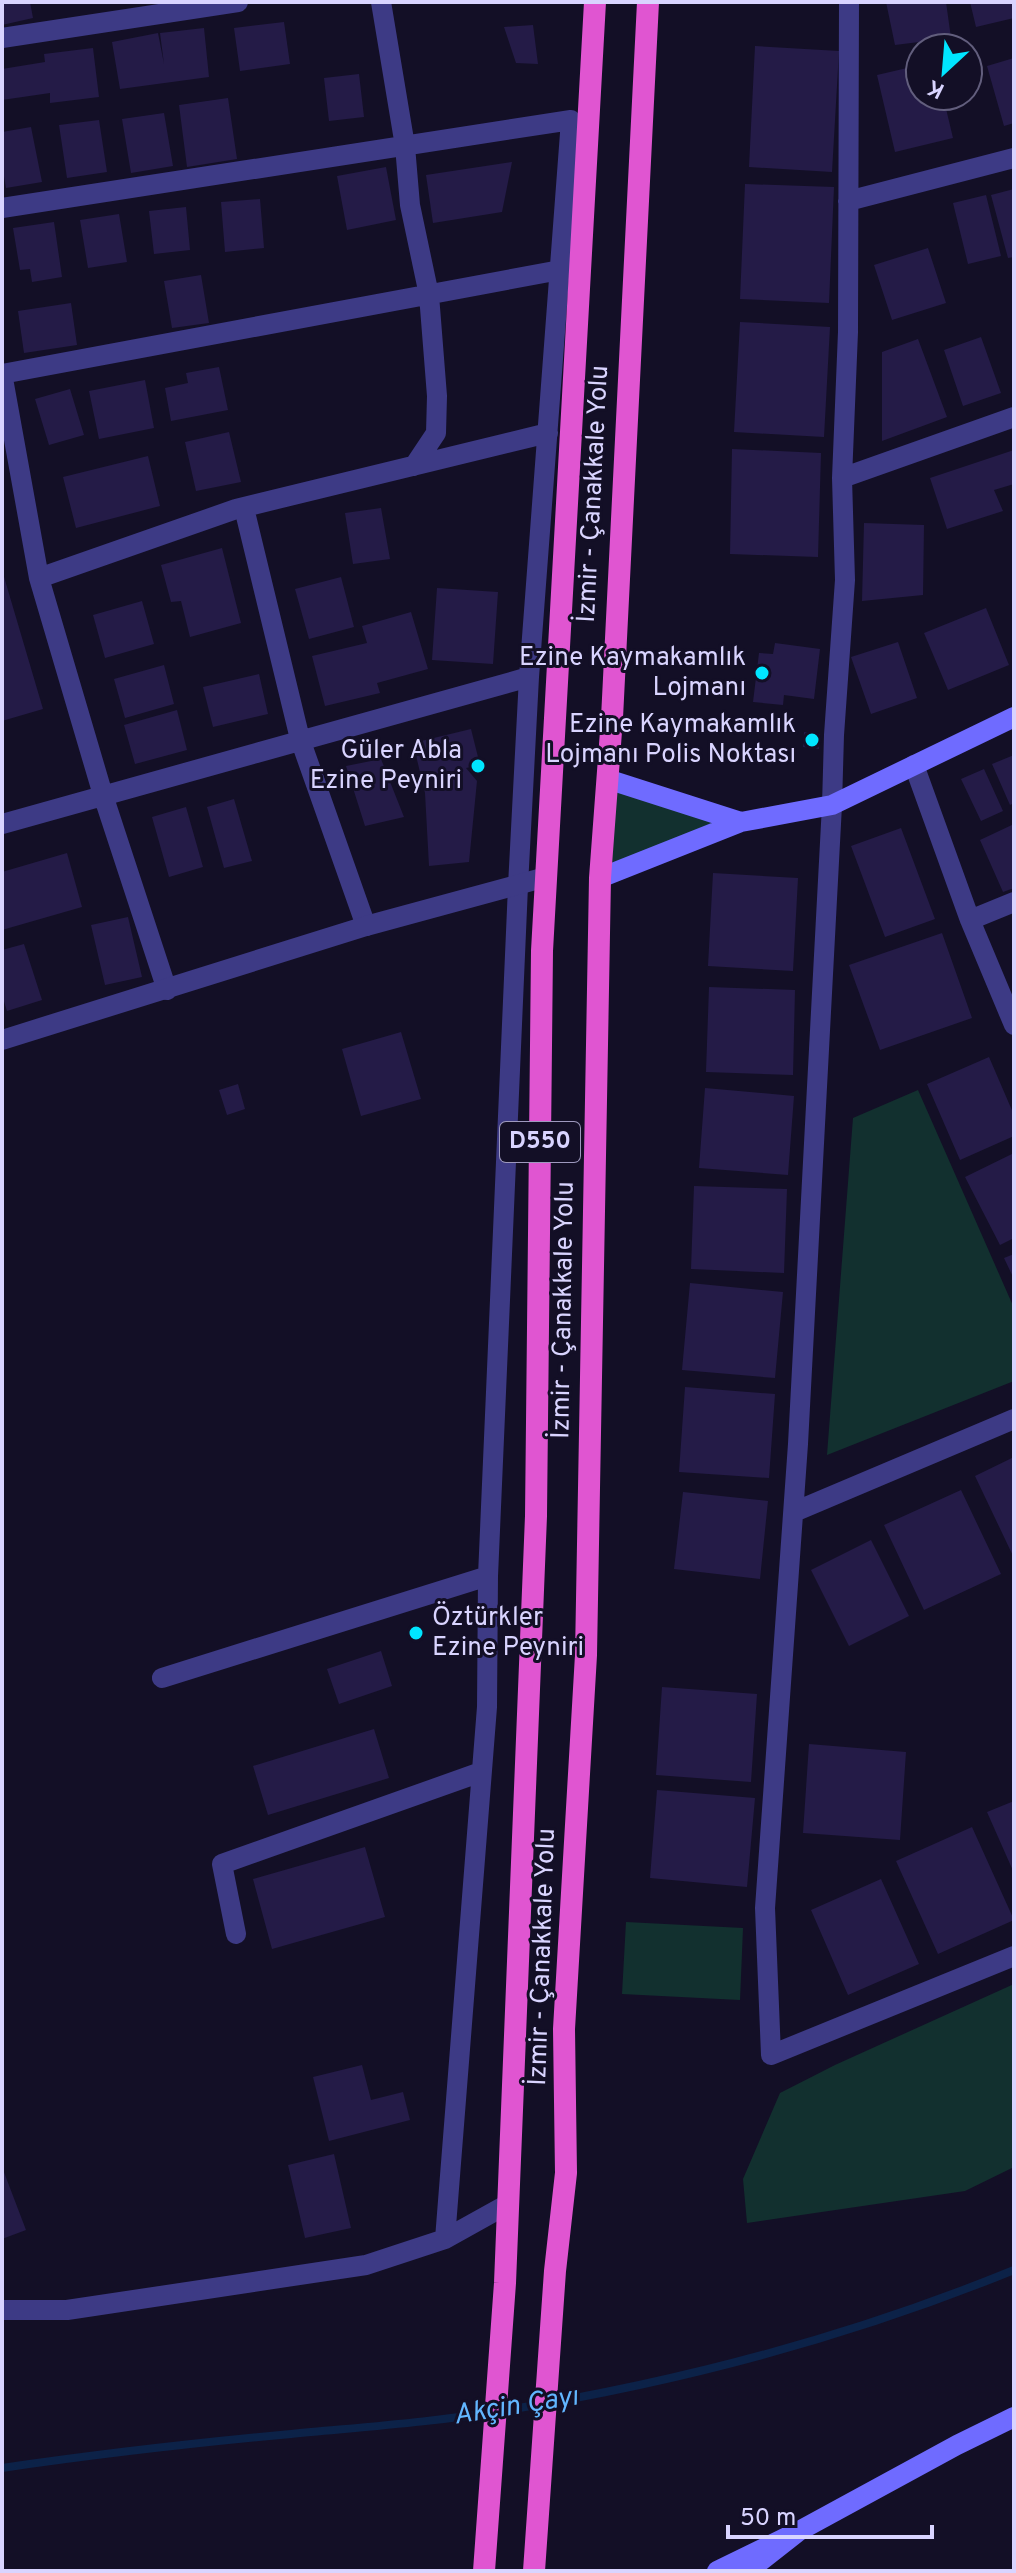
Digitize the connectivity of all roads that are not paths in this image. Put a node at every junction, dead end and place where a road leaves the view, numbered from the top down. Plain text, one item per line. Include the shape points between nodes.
1 (238, 2) edge
2 (381, 2) edge
3 (595, 2) edge
4 (648, 2) edge
5 (849, 2) edge
6 (2, 38) edge
7 (405, 146) junction
8 (1014, 158) edge
9 (848, 201) junction
10 (2, 208) edge
11 (560, 270) junction
12 (429, 295) junction
13 (2, 374) edge
14 (1014, 417) edge
15 (548, 433) junction
16 (414, 466) junction
17 (842, 478) junction
18 (244, 508) junction
19 (39, 578) junction
20 (529, 677) junction
21 (1014, 717) edge
22 (300, 739) junction
23 (914, 765) junction
24 (607, 779) junction
25 (103, 795) junction
26 (832, 805) junction
27 (741, 822) junction
28 (2, 824) edge
29 (546, 877) junction
30 (600, 878) junction
31 (518, 886) junction
32 (1014, 902) edge
33 (970, 920) junction
34 (366, 926) junction
35 (167, 990) junction
36 (1014, 1025) edge
37 (2, 1040) edge
38 (1014, 1419) edge
39 (794, 1512) junction
40 (488, 1576) junction
41 (162, 1678) dead end
42 (481, 1772) junction
43 (236, 1934) dead end
44 (1014, 1956) edge
45 (508, 2204) junction
46 (445, 2239) junction
47 (2, 2310) edge
48 (1014, 2417) edge
49 (799, 2531) junction
50 (484, 2571) edge
51 (534, 2571) edge
52 (717, 2571) edge
53 (748, 2571) edge

1 - 6 street
2 - 7 street
3 - 29 highway, İzmir - Çanakkale Yolu / D550
4 - 24 highway, İzmir - Çanakkale Yolu / D550
5 - 9 street
7 - 10 street
7 - 11 street via 571,120
7 - 12 street via 410,205
8 - 9 street
9 - 17 street
11 - 12 street
11 - 15 street
12 - 13 street
12 - 16 street via 436,433
13 - 19 street
14 - 17 street
15 - 16 street
15 - 20 street
16 - 18 street
17 - 26 street via 845,580
18 - 19 street
18 - 22 street
19 - 25 street
20 - 22 street
20 - 31 street
21 - 23 main road
22 - 25 street
22 - 34 street
23 - 26 main road
23 - 33 street
24 - 27 main road
24 - 30 highway, İzmir - Çanakkale Yolu / D550
25 - 28 street
25 - 35 street
26 - 27 main road
26 - 39 street
27 - 30 main road
29 - 31 street
29 - 45 highway, İzmir - Çanakkale Yolu / D550 via 536,1516
30 - 51 highway, İzmir - Çanakkale Yolu / D550 via 586,1655 564,2029 566,2173
31 - 34 street
31 - 40 street
32 - 33 street
33 - 36 street
34 - 35 street
35 - 37 street
38 - 39 street
39 - 44 street via 765,1908 771,2055
40 - 41 street
40 - 42 street
42 - 43 street via 222,1864
42 - 46 street
45 - 46 street
45 - 50 highway, İzmir - Çanakkale Yolu / D550
46 - 47 street via 366,2265 67,2310
48 - 49 main road
49 - 52 main road
49 - 53 main road

